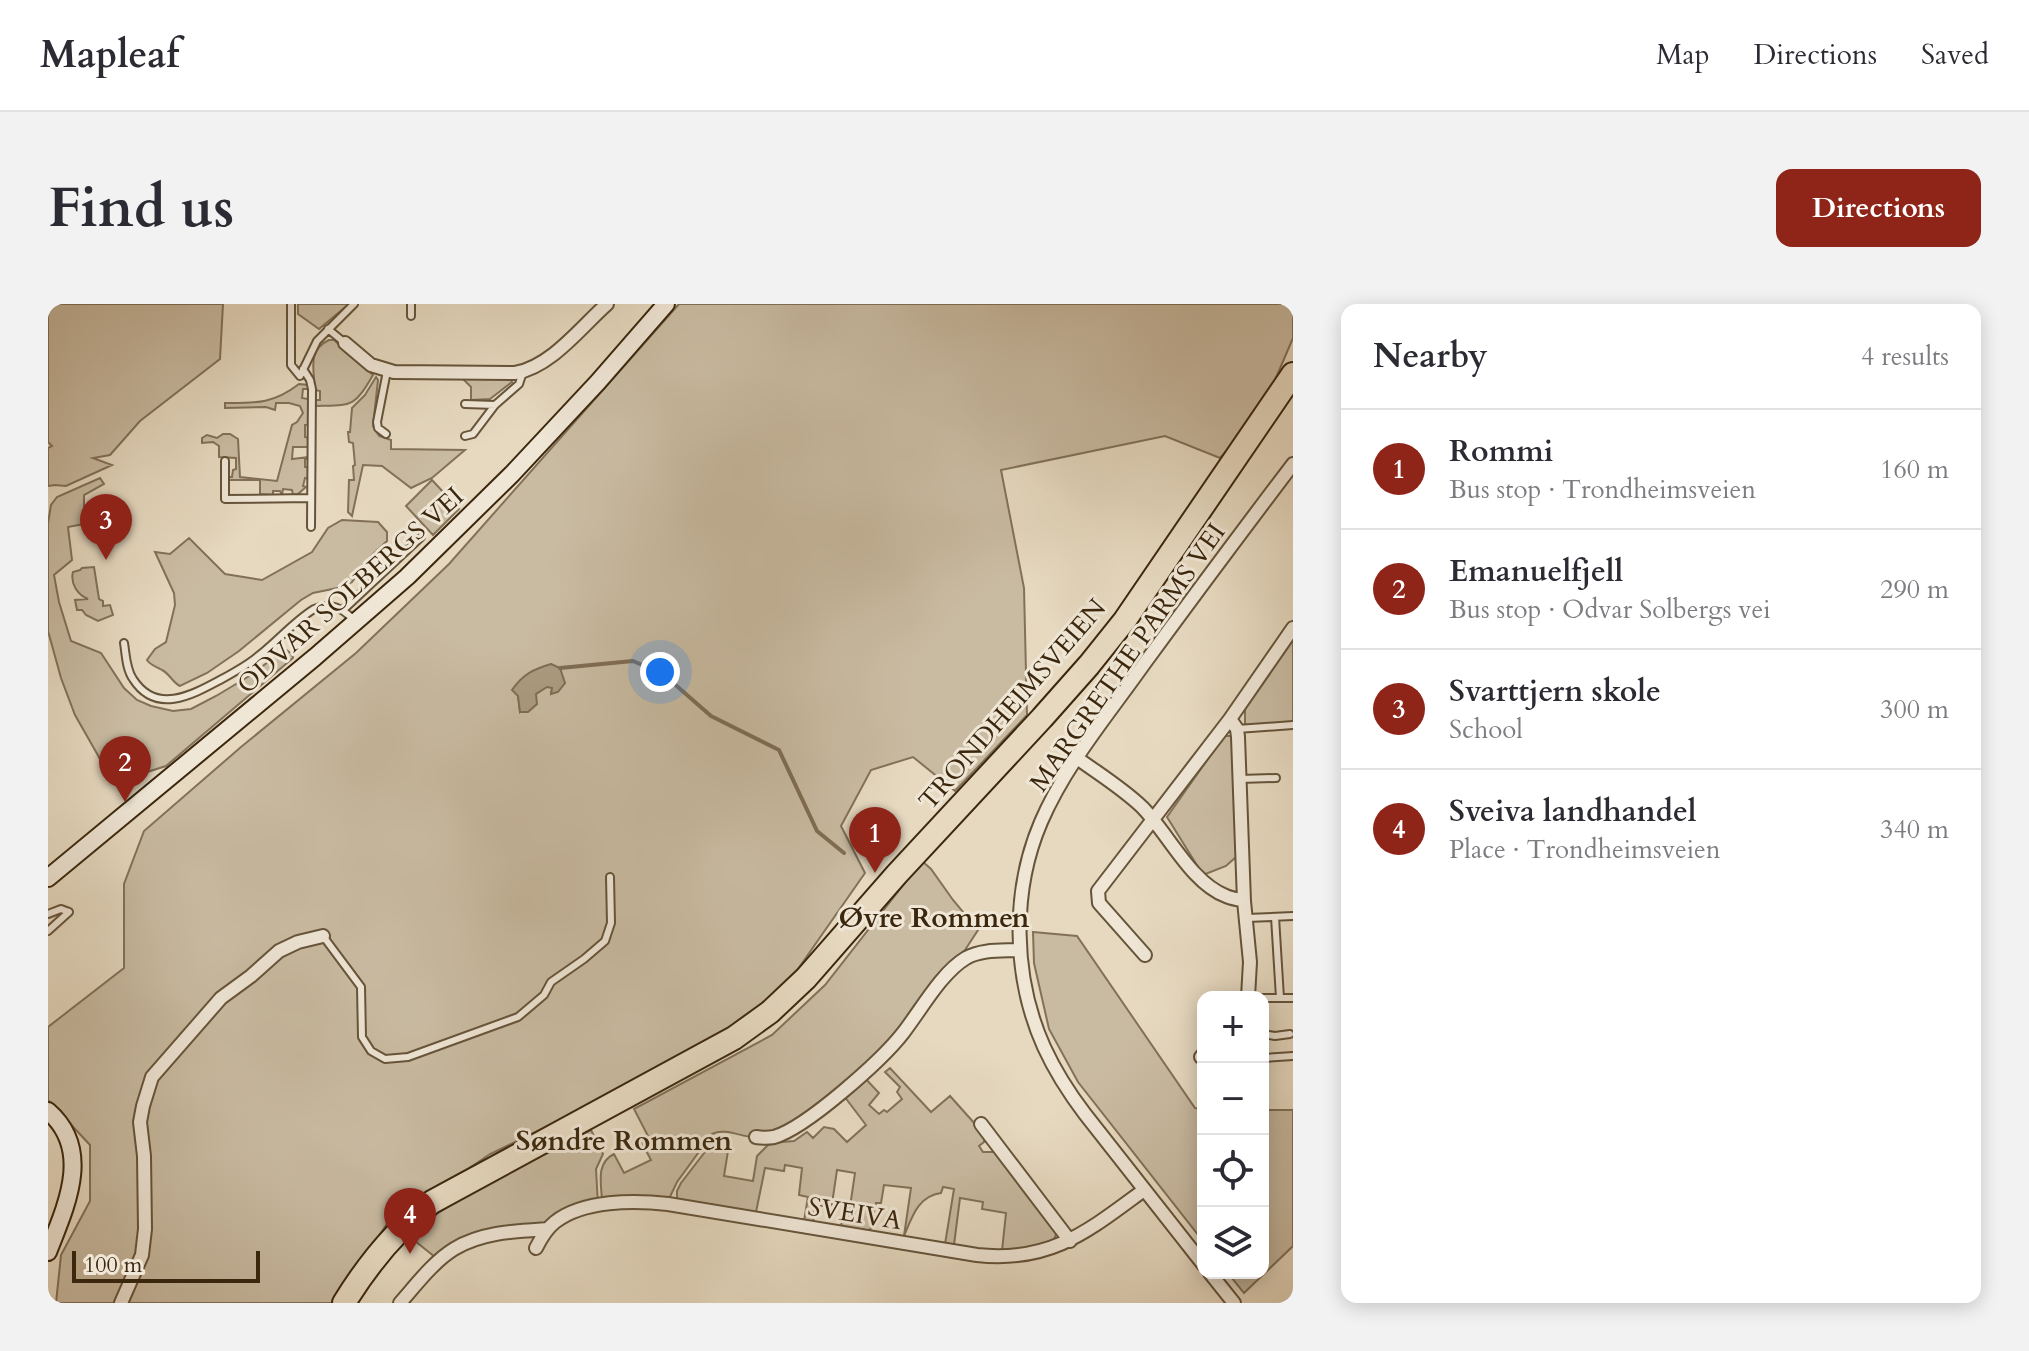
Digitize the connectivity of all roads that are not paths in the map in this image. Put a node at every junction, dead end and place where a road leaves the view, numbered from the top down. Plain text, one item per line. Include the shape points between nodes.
1 (291, 304) edge
2 (354, 304) edge
3 (411, 304) edge
4 (607, 304) edge
5 (659, 307) edge
6 (411, 316) dead end
7 (328, 329) junction
8 (345, 343) joint
9 (303, 369) junction
10 (387, 371) junction
11 (523, 372) junction
12 (1293, 374) edge
13 (465, 404) dead end
14 (495, 405) junction
15 (386, 434) dead end
16 (465, 436) dead end
17 (225, 461) dead end
18 (1293, 464) edge
19 (311, 498) junction
20 (311, 527) dead end
21 (421, 537) dead end
22 (343, 610) junction
23 (357, 622) junction
24 (1293, 628) edge
25 (124, 643) dead end
26 (1233, 724) junction
27 (1293, 725) edge
28 (1077, 758) junction
29 (1276, 778) dead end
30 (1239, 779) junction
31 (1153, 819) junction
32 (610, 877) dead end
33 (48, 878) edge
34 (1244, 901) junction
35 (48, 914) edge
36 (1293, 916) edge
37 (1275, 917) junction
38 (1247, 918) junction
39 (48, 931) edge
40 (323, 936) joint
41 (1020, 950) junction
42 (1145, 955) dead end
43 (1248, 991) edge
44 (1269, 998) edge
45 (1280, 998) junction
46 (1293, 998) edge
47 (1290, 1034) dead end
48 (1269, 1035) edge
49 (1293, 1056) edge
50 (1269, 1058) edge
51 (48, 1111) edge
52 (981, 1124) dead end
53 (756, 1137) dead end
54 (1144, 1190) junction
55 (548, 1229) junction
56 (1070, 1241) junction
57 (536, 1248) dead end
58 (48, 1252) edge
59 (1197, 1256) edge
60 (1215, 1279) edge
61 (121, 1303) edge
62 (344, 1303) edge
63 (400, 1303) edge
64 (1234, 1303) edge

1 - 9 lane via 291,365 300,376
2 - 7 lane
3 - 6 lane
4 - 11 street via 546,360
5 - 23 street, ODVAR SOLBERGS VEI via 512,474
7 - 8 lane
7 - 9 lane
8 - 10 street
9 - 19 lane via 312,389
10 - 11 street
10 - 15 lane via 377,422
11 - 14 lane via 519,384
12 - 62 highway, TRONDHEIMSVEIEN via 1106,645 806,978 734,1038 432,1202 381,1249
13 - 14 lane
14 - 16 lane via 473,434
17 - 19 lane via 225,499
18 - 28 street, MARGRETHE PARMS VEI
19 - 20 lane
21 - 22 lane
22 - 23 lane
22 - 25 lane via 330,605 314,609 244,666 176,699 158,698 139,687 129,672
23 - 33 street, ODVAR SOLBERGS VEI
24 - 26 street
26 - 27 lane
26 - 30 street
26 - 31 street
28 - 31 street
28 - 41 street, MARGRETHE PARMS VEI via 1034,842 1022,899
29 - 30 lane
30 - 34 street
31 - 34 street via 1208,886
31 - 42 street via 1098,891 1099,903
32 - 40 lane via 611,923 605,941 551,982 518,1017 408,1057 385,1059 371,1051 362,1037 361,987
34 - 38 street
35 - 39 lane via 69,912
36 - 37 lane
37 - 38 lane
37 - 45 lane
38 - 43 street
40 - 61 street via 279,951 221,998 152,1077 140,1122 142,1255
41 - 53 street via 975,954 954,967 900,1037 857,1079 784,1132
41 - 54 street, MARGRETHE PARMS VEI via 1029,1004 1048,1056 1067,1090
44 - 45 lane
45 - 46 lane
47 - 48 lane
49 - 50 lane
51 - 58 street via 67,1135 73,1165 68,1197
52 - 56 street
54 - 56 street, SVEIVA
54 - 59 street, MARGRETHE PARMS VEI
55 - 56 street, SVEIVA via 575,1211 639,1202 998,1257 1028,1255
55 - 57 street, SVEIVA
55 - 63 street, SVEIVA via 463,1244
60 - 64 street

